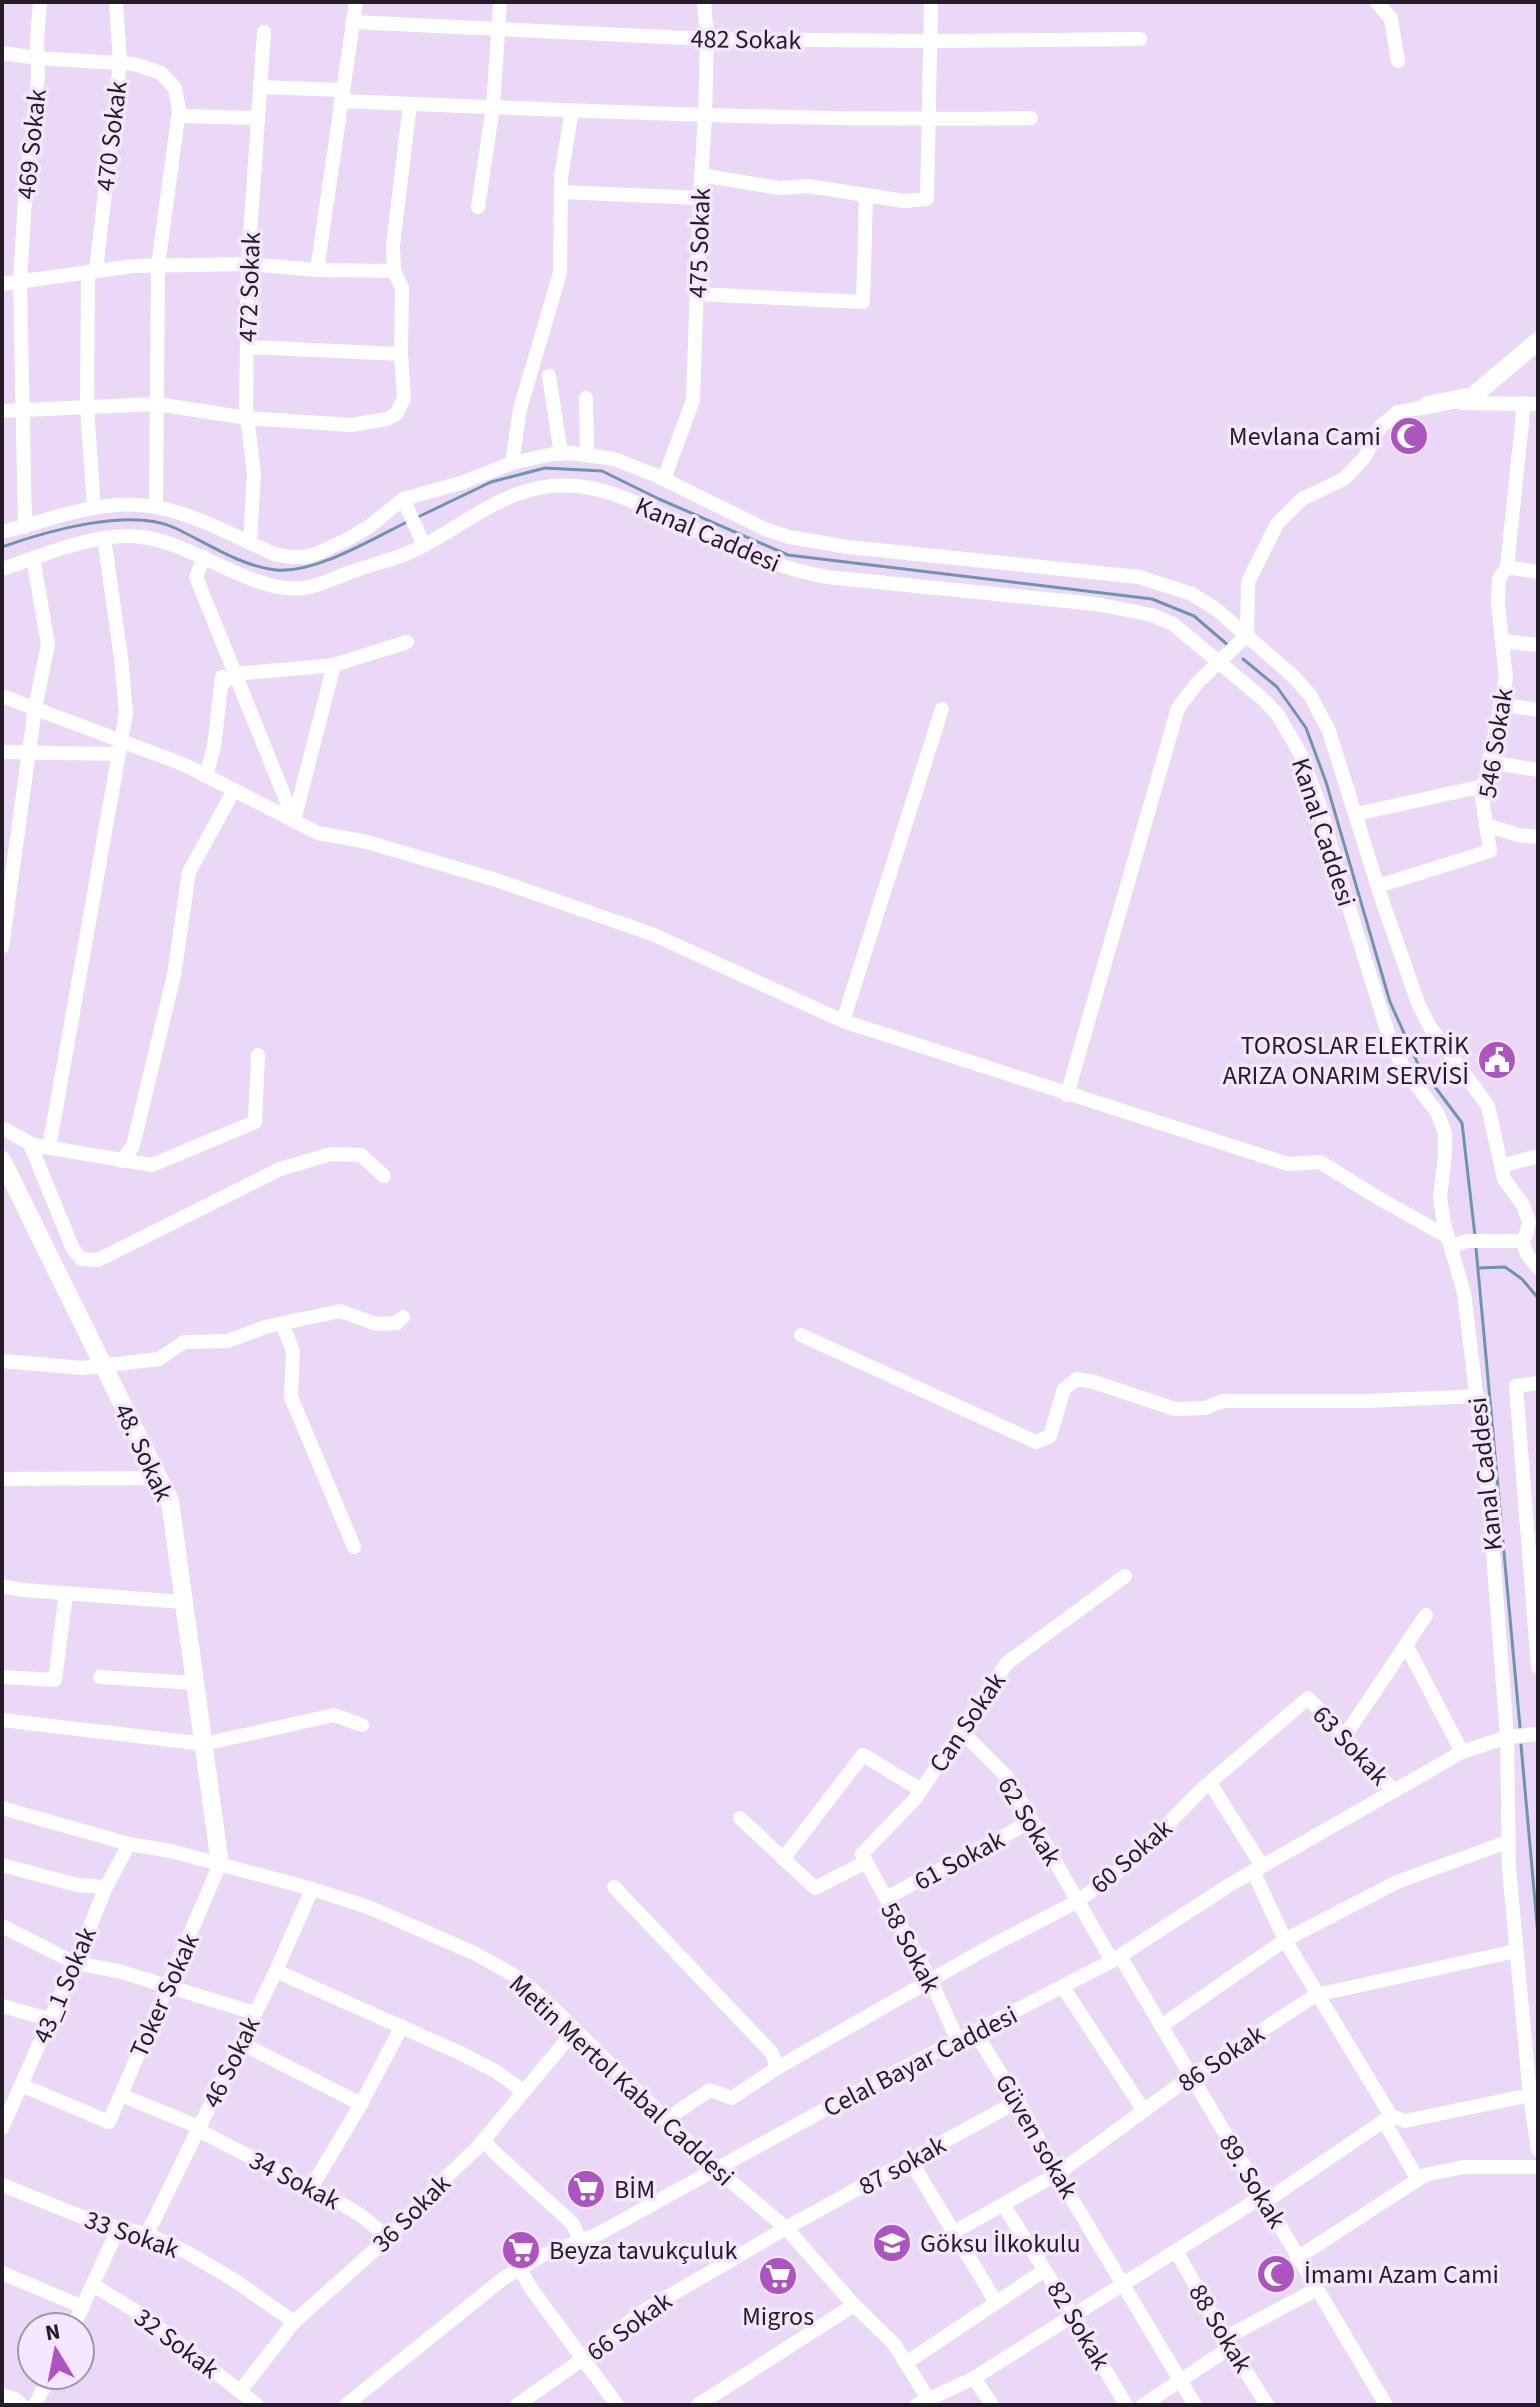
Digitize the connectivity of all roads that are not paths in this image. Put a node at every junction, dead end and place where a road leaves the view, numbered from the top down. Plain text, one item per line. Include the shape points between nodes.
1 (40, 2) edge
2 (116, 2) edge
3 (356, 2) edge
4 (500, 2) edge
5 (704, 2) edge
6 (931, 2) edge
7 (1377, 2) edge
8 (352, 22) junction
9 (499, 29) junction
10 (264, 32) dead end
11 (707, 39) junction
12 (1140, 39) dead end
13 (931, 41) junction
14 (2, 53) edge
15 (38, 58) junction
16 (1398, 61) dead end
17 (120, 63) junction
18 (260, 87) junction
19 (342, 96) junction
20 (410, 104) junction
21 (493, 107) junction
22 (572, 110) junction
23 (179, 116) junction
24 (705, 116) junction
25 (258, 118) junction
26 (1031, 118) dead end
27 (929, 120) junction
28 (701, 175) junction
29 (561, 192) junction
30 (866, 195) junction
31 (700, 198) junction
32 (478, 207) dead end
33 (248, 264) junction
34 (158, 266) junction
35 (317, 270) junction
36 (92, 271) junction
37 (394, 271) junction
38 (20, 282) junction
39 (2, 284) edge
40 (696, 294) junction
41 (1538, 341) edge
42 (247, 347) junction
43 (401, 354) junction
44 (549, 376) dead end
45 (586, 398) dead end
46 (1531, 403) edge
47 (157, 404) junction
48 (1427, 405) junction
49 (87, 408) junction
50 (2, 411) edge
51 (21, 412) junction
52 (247, 418) junction
53 (561, 454) junction
54 (587, 454) junction
55 (512, 463) junction
56 (664, 479) junction
57 (405, 504) junction
58 (156, 506) junction
59 (94, 508) junction
60 (25, 527) junction
61 (2, 532) edge
62 (104, 538) junction
63 (422, 539) junction
64 (250, 543) junction
65 (204, 557) junction
66 (33, 558) junction
67 (1507, 567) junction
68 (2, 569) edge
69 (1538, 572) edge
70 (1247, 635) junction
71 (1503, 641) junction
72 (407, 642) dead end
73 (1538, 645) edge
74 (225, 649) junction
75 (1218, 663) junction
76 (334, 665) junction
77 (235, 674) junction
78 (221, 685) junction
79 (2, 696) edge
80 (1500, 704) junction
81 (35, 708) junction
82 (942, 709) dead end
83 (1538, 710) edge
84 (118, 747) junction
85 (2, 752) edge
86 (29, 753) junction
87 (1489, 762) junction
88 (1538, 770) edge
89 (206, 776) junction
90 (1484, 786) junction
91 (234, 790) junction
92 (1356, 814) junction
93 (294, 820) junction
94 (1486, 825) junction
95 (1518, 835) junction
96 (1538, 837) edge
97 (1490, 851) junction
98 (1378, 886) junction
99 (2, 947) edge
100 (843, 1021) junction
101 (258, 1055) dead end
102 (1067, 1095) junction
103 (2, 1128) edge
104 (30, 1144) junction
105 (49, 1148) junction
106 (1538, 1156) edge
107 (2, 1160) edge
108 (122, 1161) junction
109 (1502, 1166) junction
110 (384, 1176) dead end
111 (1522, 1241) junction
112 (1449, 1242) junction
113 (1538, 1268) edge
114 (403, 1317) dead end
115 (282, 1323) junction
116 (801, 1335) dead end
117 (2, 1361) edge
118 (104, 1367) junction
119 (1538, 1383) edge
120 (1478, 1396) junction
121 (159, 1478) junction
122 (2, 1479) edge
123 (354, 1547) dead end
124 (1125, 1576) dead end
125 (2, 1586) edge
126 (66, 1593) junction
127 (184, 1602) junction
128 (1426, 1615) dead end
129 (1406, 1645) junction
130 (1538, 1667) edge
131 (2, 1677) edge
132 (100, 1677) dead end
133 (195, 1683) junction
134 (1308, 1698) joint
135 (2, 1720) edge
136 (362, 1725) dead end
137 (960, 1730) junction
138 (1538, 1734) edge
139 (1344, 1737) junction
140 (1507, 1737) junction
141 (204, 1744) junction
142 (1462, 1752) junction
143 (1210, 1783) junction
144 (921, 1790) junction
145 (1394, 1791) junction
146 (2, 1808) edge
147 (740, 1818) dead end
148 (1032, 1821) junction
149 (1507, 1842) junction
150 (129, 1844) junction
151 (864, 1858) junction
152 (783, 1859) junction
153 (220, 1864) junction
154 (2, 1865) edge
155 (1258, 1868) junction
156 (106, 1887) junction
157 (614, 1887) dead end
158 (312, 1889) junction
159 (886, 1898) junction
160 (1078, 1901) junction
161 (2, 1926) edge
162 (1285, 1940) junction
163 (1516, 1951) junction
164 (1116, 1958) junction
165 (75, 1963) junction
166 (276, 1971) junction
167 (931, 1981) junction
168 (168, 1986) junction
169 (1063, 1987) junction
170 (1316, 1995) junction
171 (2, 2006) edge
172 (255, 2013) junction
173 (49, 2019) junction
174 (402, 2026) junction
175 (1161, 2026) junction
176 (575, 2030) junction
177 (975, 2032) junction
178 (958, 2041) junction
179 (241, 2043) junction
180 (777, 2068) junction
181 (1190, 2077) junction
182 (21, 2085) junction
183 (524, 2092) junction
184 (121, 2095) junction
185 (1530, 2095) junction
186 (1018, 2101) junction
187 (361, 2104) junction
188 (1144, 2111) junction
189 (1387, 2118) junction
190 (665, 2120) junction
191 (2, 2128) edge
192 (198, 2128) junction
193 (484, 2140) junction
194 (1538, 2150) edge
195 (910, 2160) junction
196 (1538, 2167) edge
197 (715, 2168) junction
198 (1057, 2174) junction
199 (1418, 2180) junction
200 (2, 2185) edge
201 (311, 2188) junction
202 (1264, 2198) junction
203 (1004, 2206) junction
204 (119, 2227) junction
205 (786, 2228) junction
206 (954, 2232) junction
207 (147, 2234) junction
208 (388, 2238) junction
209 (580, 2241) junction
210 (1176, 2251) junction
211 (1297, 2258) junction
212 (520, 2269) junction
213 (1045, 2270) junction
214 (2, 2273) edge
215 (1122, 2283) junction
216 (93, 2285) junction
217 (1317, 2289) junction
218 (996, 2302) junction
219 (854, 2305) junction
220 (83, 2307) junction
221 (81, 2311) edge
222 (1073, 2315) junction
223 (294, 2322) junction
224 (1228, 2343) junction
225 (583, 2359) junction
226 (906, 2363) junction
227 (974, 2378) junction
228 (1179, 2381) junction
229 (241, 2390) junction
230 (2, 2395) edge
231 (925, 2403) edge
232 (22, 2405) edge
233 (257, 2405) edge
234 (346, 2405) edge
235 (517, 2405) edge
236 (617, 2405) edge
237 (698, 2405) edge
238 (992, 2405) edge
239 (1126, 2405) edge
240 (1143, 2405) edge
241 (1195, 2405) edge
242 (1267, 2405) edge
243 (1386, 2405) edge

1 - 15 street, 469 Sokak
2 - 17 street, 470 Sokak
3 - 8 street
4 - 9 street
5 - 11 street, 475 Sokak
6 - 13 street
7 - 16 street via 1391,19
8 - 9 street, 482 Sokak
8 - 19 street
9 - 11 street, 482 Sokak
9 - 21 street
10 - 18 street, 472 Sokak
11 - 13 street, 482 Sokak
11 - 24 street, 475 Sokak
12 - 13 street, 482 Sokak
13 - 27 street
14 - 15 street
15 - 17 street
15 - 38 street, 469 Sokak
17 - 23 street via 161,73 175,88
17 - 36 street, 470 Sokak
18 - 19 street
18 - 25 street, 472 Sokak
19 - 20 street
19 - 35 street
20 - 21 street
20 - 37 street
21 - 22 street
21 - 32 street
22 - 24 street
22 - 29 street
23 - 25 street
23 - 34 street
24 - 27 street
24 - 28 street, 475 Sokak
25 - 33 street, 472 Sokak
26 - 27 street
27 - 30 street via 927,199
28 - 30 street
28 - 31 street, 475 Sokak
29 - 31 street
29 - 55 street via 560,273 520,409
30 - 40 street via 863,302
31 - 40 street, 475 Sokak
33 - 34 street
33 - 35 street
33 - 42 street, 472 Sokak
34 - 36 street
34 - 47 street
35 - 37 street
36 - 38 street
36 - 49 street, 470 Sokak
37 - 43 street via 402,288
38 - 39 street
38 - 51 street, 469 Sokak
40 - 56 street, 475 Sokak via 693,400
41 - 48 main road via 1473,396
42 - 43 street
42 - 52 street, 472 Sokak
43 - 52 street via 404,399 387,419 351,425
44 - 53 street
45 - 54 street
46 - 48 street
46 - 67 street, 546 Sokak
47 - 49 street
47 - 52 street
47 - 58 street
48 - 70 street via 1398,412 1381,426 1364,458 1344,479 1302,499 1277,524 1248,582
49 - 51 street
49 - 59 street, 470 Sokak
50 - 51 street
51 - 60 street, 469 Sokak
52 - 64 street, 472 Sokak via 254,473
53 - 54 street
53 - 55 street
54 - 56 street
55 - 57 street
56 - 70 street via 799,540 1161,582 1204,601
57 - 63 street
57 - 64 street via 350,538 305,557 274,554
58 - 59 street
58 - 64 street
59 - 60 street
60 - 61 street
62 - 65 street, Kanal Caddesi via 146,537
62 - 66 street, Kanal Caddesi
62 - 84 street via 126,713
63 - 65 street, Kanal Caddesi via 404,554 302,588 270,584
63 - 75 street, Kanal Caddesi via 511,496 547,487 586,487 638,503 798,572 1096,604 1152,615 1173,624
65 - 74 street via 196,577
66 - 68 street, Kanal Caddesi
66 - 81 street via 48,644
67 - 69 street
67 - 71 street, 546 Sokak via 1499,579
70 - 75 street
70 - 92 street via 1310,695 1329,731
71 - 73 street
71 - 80 street, 546 Sokak via 1506,678
72 - 76 street
74 - 77 street
74 - 78 street
75 - 102 street via 1178,708
75 - 112 street, Kanal Caddesi via 1278,715 1301,755 1392,1046 1437,1112 1445,1133 1440,1197
76 - 77 street
76 - 93 street
77 - 78 street
77 - 93 street
78 - 89 street
79 - 81 street
80 - 83 street
80 - 87 street, 546 Sokak
81 - 84 street
81 - 86 street
82 - 100 street
84 - 86 street
84 - 89 street
84 - 105 street
85 - 86 street
86 - 99 street
87 - 88 street
87 - 90 street, 546 Sokak
89 - 91 street
90 - 92 street
90 - 94 street, 546 Sokak
91 - 93 street
91 - 108 street via 189,872 174,975 133,1146
92 - 98 street
93 - 100 street via 318,833 493,879 652,934
94 - 95 street
94 - 97 street, 546 Sokak
95 - 96 street
95 - 97 street
97 - 98 street
98 - 109 street via 1430,1027 1488,1106
100 - 102 street
101 - 108 street via 255,1122 152,1165
102 - 112 street via 1288,1164 1320,1162
103 - 104 street
104 - 105 street
104 - 110 street via 73,1249 89,1260 280,1169 331,1154 361,1155
105 - 108 street
106 - 109 street
107 - 118 main road, 48. Sokak
109 - 111 street via 1529,1222
111 - 112 street
111 - 113 street
112 - 120 street, Kanal Caddesi via 1464,1293
114 - 115 street via 397,1323 376,1324 340,1311
115 - 118 street via 228,1341 184,1342 159,1359
115 - 123 street via 293,1351 291,1397
116 - 120 street via 1036,1442 1050,1436 1064,1389 1077,1379 1175,1409 1223,1401
117 - 118 street
118 - 121 main road, 48. Sokak
119 - 130 street via 1516,1386
120 - 140 street, Kanal Caddesi
121 - 122 street
121 - 127 main road, 48. Sokak via 170,1501
124 - 137 street, Can Sokak via 1007,1663
125 - 126 street
126 - 127 street
126 - 131 street via 55,1680
127 - 133 main road, 48. Sokak
128 - 129 street
129 - 139 street
129 - 142 street
132 - 133 street
133 - 141 main road, 48. Sokak
134 - 139 street, 63 Sokak
134 - 143 street, 60 Sokak
135 - 141 street
136 - 141 street via 334,1715
137 - 144 street, Can Sokak
137 - 148 street, 62 Sokak via 1007,1777
138 - 140 street, Celal Bayar Caddesi
139 - 145 street, 63 Sokak
140 - 142 street, Celal Bayar Caddesi
140 - 149 street, Kanal Caddesi
141 - 153 main road, 48. Sokak
142 - 145 street, Celal Bayar Caddesi
143 - 155 street
143 - 160 street, 60 Sokak via 1132,1861
144 - 151 street, Can Sokak
144 - 152 street via 863,1755
145 - 155 street, Celal Bayar Caddesi
146 - 150 street, Metin Mertol Kabal Caddesi
147 - 152 street
148 - 159 street, 61 Sokak
148 - 160 street, 62 Sokak
149 - 162 street via 1397,1882
149 - 163 street, Kanal Caddesi
150 - 153 street, Metin Mertol Kabal Caddesi
150 - 156 street, 43_1 Sokak
151 - 152 street, Can Sokak via 815,1888
151 - 159 street, 58 Sokak
153 - 158 street, Metin Mertol Kabal Caddesi
153 - 168 street, Toker Sokak
154 - 156 street via 77,1885
155 - 162 street
155 - 164 street, Celal Bayar Caddesi
156 - 165 street, 43_1 Sokak
157 - 180 street via 772,2053
158 - 166 street, 46 Sokak
158 - 176 street, Metin Mertol Kabal Caddesi via 474,1953 519,1978
159 - 167 street, 58 Sokak
160 - 164 street, 62 Sokak
160 - 167 street, 60 Sokak
161 - 165 street
162 - 170 street
162 - 175 street
163 - 170 street, 86 Sokak
163 - 185 street, Kanal Caddesi
164 - 169 street, Celal Bayar Caddesi
164 - 175 street, 89. Sokak
165 - 168 street
165 - 173 street, 43_1 Sokak
166 - 172 street, 46 Sokak
166 - 174 street
167 - 178 street, 58 Sokak
167 - 180 street, 60 Sokak
168 - 172 street
168 - 184 street, Toker Sokak
169 - 177 street, Celal Bayar Caddesi
169 - 188 street
170 - 181 street, 86 Sokak
170 - 189 street
171 - 173 street
172 - 179 street, 46 Sokak
173 - 182 street, 43_1 Sokak
174 - 183 street via 497,2072
174 - 187 street
175 - 181 street, 89. Sokak
176 - 183 street, 36 Sokak
176 - 190 street, Metin Mertol Kabal Caddesi
177 - 178 street, Celal Bayar Caddesi
177 - 186 street, Güven sokak
178 - 197 street, Celal Bayar Caddesi
179 - 187 street
179 - 192 street, 46 Sokak
180 - 190 street, 60 Sokak via 732,2098 710,2090
181 - 188 street, 86 Sokak
181 - 202 street, 89. Sokak
182 - 184 street, Toker Sokak via 109,2122
182 - 191 street, 43_1 Sokak
183 - 193 street, 36 Sokak
184 - 192 street, 34 Sokak
185 - 189 street via 1405,2121
185 - 194 street, Kanal Caddesi
186 - 195 street, 87 sokak
186 - 198 street, Güven sokak
187 - 201 street
188 - 198 street, 86 Sokak
189 - 199 street
189 - 202 street
190 - 197 street, Metin Mertol Kabal Caddesi
192 - 201 street, 34 Sokak
192 - 207 street, 46 Sokak
193 - 208 street, 36 Sokak
193 - 209 street via 573,2224
195 - 205 street, 87 sokak
195 - 206 street
196 - 199 street via 1464,2167
197 - 205 street, Metin Mertol Kabal Caddesi
197 - 209 street, Celal Bayar Caddesi
198 - 203 street, 86 Sokak
198 - 215 street, Güven sokak
199 - 211 street
200 - 204 street, 33 Sokak
201 - 208 street, 34 Sokak via 362,2216
202 - 210 street
202 - 211 street, 89. Sokak
203 - 206 street, 86 Sokak
203 - 213 street, 82 Sokak
204 - 207 street, 33 Sokak
204 - 216 street
205 - 219 street, Metin Mertol Kabal Caddesi
205 - 225 street, 66 Sokak via 640,2313
206 - 218 street
207 - 223 street, 33 Sokak via 222,2273
208 - 223 street, 36 Sokak
209 - 212 street, Celal Bayar Caddesi
210 - 215 street
210 - 224 street, 88 Sokak
211 - 217 street, 89. Sokak
212 - 225 street
212 - 234 street, Celal Bayar Caddesi
213 - 218 street
213 - 222 street, 82 Sokak
214 - 220 street
215 - 222 street
215 - 228 street, Güven sokak
216 - 220 street
216 - 229 street, 32 Sokak via 147,2318
217 - 224 street
217 - 243 street, 89. Sokak
218 - 226 street
219 - 226 street, Metin Mertol Kabal Caddesi
219 - 237 street
220 - 221 street
222 - 227 street
222 - 239 street, 82 Sokak
223 - 229 street, 36 Sokak
224 - 228 street
224 - 242 street, 88 Sokak
225 - 235 street, 66 Sokak
225 - 236 street
226 - 231 street, Metin Mertol Kabal Caddesi
227 - 231 street
227 - 238 street
228 - 240 street
228 - 241 street, Güven sokak
229 - 233 street, 32 Sokak
230 - 232 street

